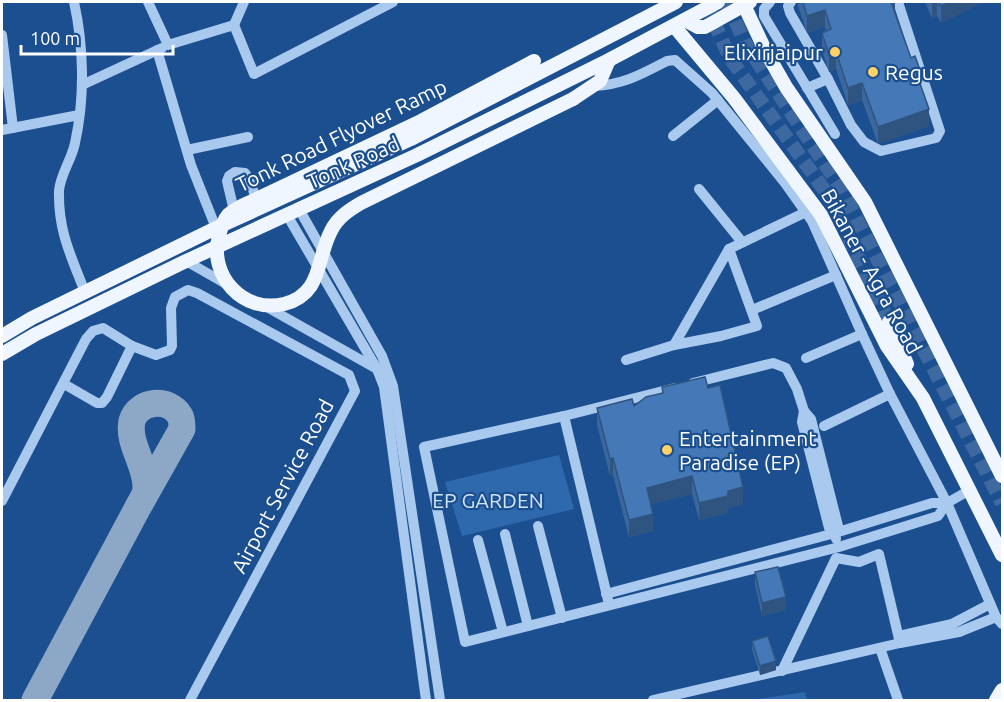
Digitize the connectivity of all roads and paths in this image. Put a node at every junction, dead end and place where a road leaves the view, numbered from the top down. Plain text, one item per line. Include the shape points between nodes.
1 (74, 2) edge
2 (148, 2) edge
3 (244, 2) edge
4 (393, 2) edge
5 (718, 2) edge
6 (770, 2) edge
7 (791, 2) edge
8 (898, 2) edge
9 (747, 3) edge
10 (668, 4) edge
11 (680, 23) junction
12 (234, 25) junction
13 (2, 40) edge
14 (168, 45) junction
15 (157, 50) junction
16 (609, 60) junction
17 (562, 61) junction
18 (828, 79) junction
19 (82, 85) junction
20 (594, 86) junction
21 (807, 88) junction
22 (718, 100) junction
23 (79, 116) junction
24 (851, 125) junction
25 (7, 129) edge
26 (674, 136) dead end
27 (248, 137) dead end
28 (829, 138) junction
29 (187, 150) junction
30 (699, 189) dead end
31 (259, 208) junction
32 (293, 212) junction
33 (806, 212) junction
34 (236, 219) junction
35 (216, 228) junction
36 (742, 242) junction
37 (729, 249) junction
38 (186, 261) junction
39 (836, 275) junction
40 (86, 292) junction
41 (752, 310) junction
42 (889, 322) tunnel mouth
43 (862, 334) junction
44 (2, 336) edge
45 (674, 345) junction
46 (132, 346) junction
47 (2, 354) edge
48 (806, 358) dead end
49 (626, 360) dead end
50 (377, 369) junction
51 (64, 384) junction
52 (890, 394) junction
53 (922, 398) junction
54 (564, 416) junction
55 (824, 426) dead end
56 (1002, 476) edge
57 (970, 490) junction
58 (2, 501) edge
59 (947, 503) junction
60 (538, 526) dead end
61 (505, 534) dead end
62 (835, 534) junction
63 (478, 540) dead end
64 (838, 547) junction
65 (1002, 555) edge
66 (606, 594) junction
67 (990, 604) junction
68 (609, 606) junction
69 (562, 618) junction
70 (999, 620) edge
71 (528, 626) junction
72 (503, 632) junction
73 (899, 639) junction
74 (880, 648) junction
75 (782, 671) junction
76 (1002, 690) edge
77 (190, 700) edge
78 (426, 700) edge
79 (440, 700) edge
80 (653, 700) edge
81 (898, 700) edge
82 (996, 700) edge

1 - 19 street
2 - 14 street
3 - 12 street
4 - 12 street via 254,74
5 - 11 main road, Tonk Road
6 - 21 street via 764,16
7 - 18 street via 790,13
8 - 24 street via 939,135 882,151 864,142
9 - 11 main road via 705,27
9 - 28 main road, Bikaner - Agra Road via 766,52 786,87
10 - 17 main road, Tonk Road
11 - 16 main road, Tonk Road
11 - 53 main road, Bikaner - Agra Road via 821,215 887,346
12 - 14 street
13 - 25 street
14 - 15 street
15 - 19 street
15 - 29 street
16 - 20 main road, Tonk Road Flyover Ramp via 604,75
16 - 32 main road, Tonk Road
17 - 20 main road, Tonk Road Flyover Ramp, bridge via 534,61 229,215 220,228 216,259 231,290 263,305 296,299 312,285 332,229 345,213
17 - 31 main road, Tonk Road via 411,139
18 - 21 street
18 - 24 street
19 - 23 street
20 - 22 street via 625,82 675,60
21 - 28 street
22 - 26 street
22 - 33 street
23 - 25 street
23 - 40 street via 75,144 59,188 60,214 62,231
24 - 28 street
27 - 29 street
28 - 56 main road, Bikaner - Agra Road
29 - 35 street
30 - 36 street
31 - 34 main road, Tonk Road
31 - 34 street via 249,178 245,173 235,172 227,181
32 - 38 main road, Tonk Road
32 - 50 street
32 - 79 street via 382,356 393,386
33 - 36 street
33 - 39 street
34 - 35 main road, Tonk Road
35 - 40 main road, Tonk Road
36 - 37 street
37 - 41 street
37 - 45 street
38 - 47 main road, Tonk Road
38 - 50 street
39 - 41 street
39 - 43 street
40 - 44 main road, Tonk Road
41 - 45 street via 757,326
42 - 53 main road
43 - 48 street
43 - 52 street
45 - 49 street
46 - 51 street, Airport Service Road via 103,328 93,331
46 - 51 street via 102,403
46 - 77 street, Airport Service Road via 156,356 170,350 171,308 175,297 188,290 349,375 355,390
50 - 78 street via 384,387
51 - 58 street, Airport Service Road
52 - 55 street
52 - 59 street
53 - 57 main road, Bikaner - Agra Road
54 - 62 street via 773,363 786,368 804,411 802,422 829,528
54 - 66 street
54 - 72 street via 424,447 465,642
57 - 59 street
57 - 65 main road, Bikaner - Agra Road
59 - 62 street via 932,503
59 - 64 street via 938,516
59 - 67 street
60 - 69 street
61 - 71 street
62 - 64 street
62 - 66 street
63 - 72 street
64 - 68 street
66 - 68 street
67 - 70 street
67 - 73 street via 952,624
68 - 69 street
69 - 71 street
70 - 73 street via 959,632
71 - 72 street
73 - 74 street
73 - 75 street via 879,554 859,562 836,558
74 - 75 street
74 - 81 street
75 - 80 street
76 - 82 main road

